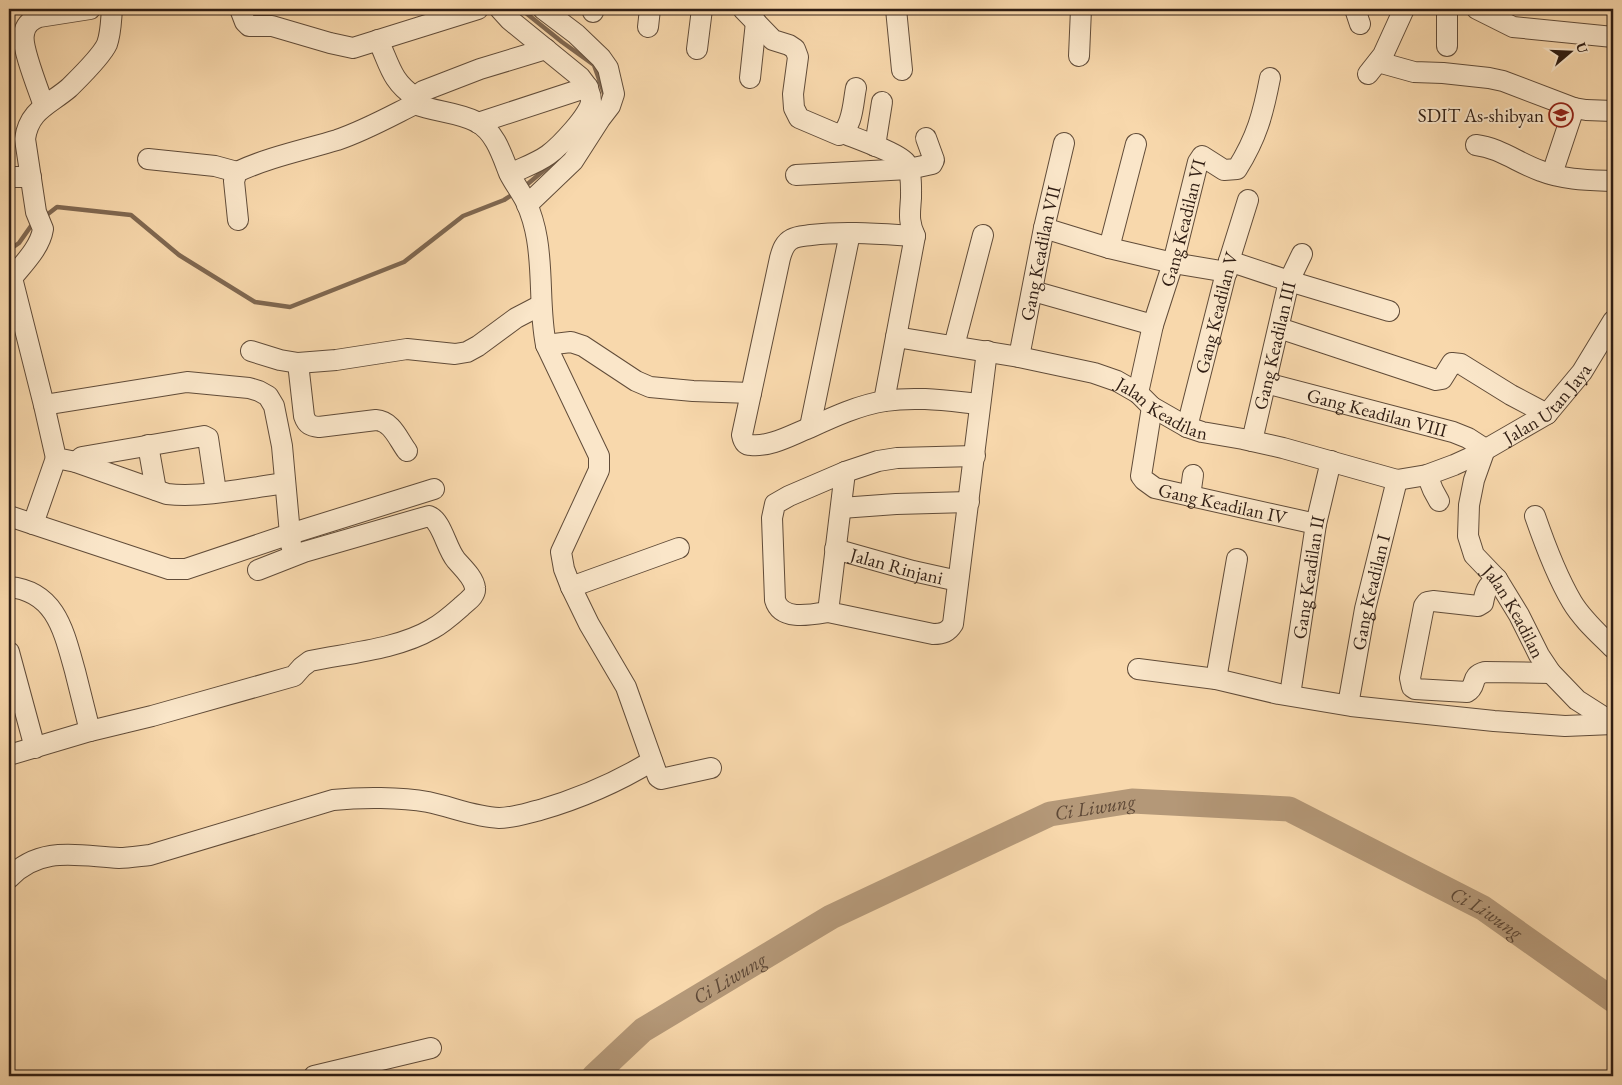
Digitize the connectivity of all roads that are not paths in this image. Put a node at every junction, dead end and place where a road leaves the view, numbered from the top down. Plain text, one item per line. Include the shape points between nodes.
1 (90, 9) edge
2 (112, 9) edge
3 (240, 9) edge
4 (478, 9) edge
5 (500, 9) edge
6 (543, 9) edge
7 (702, 9) edge
8 (896, 9) edge
9 (1081, 9) edge
10 (1404, 9) edge
11 (1447, 9) edge
12 (1477, 9) edge
13 (749, 15) edge
14 (1613, 37) edge
15 (378, 40) junction
16 (16, 42) edge
17 (1447, 46) dead end
18 (546, 49) junction
19 (697, 49) dead end
20 (1079, 56) dead end
21 (902, 70) dead end
22 (750, 78) dead end
23 (1270, 78) dead end
24 (588, 87) junction
25 (856, 88) dead end
26 (415, 101) junction
27 (882, 102) dead end
28 (44, 106) junction
29 (1574, 108) junction
30 (1613, 111) edge
31 (478, 123) junction
32 (843, 133) junction
33 (926, 138) dead end
34 (17, 139) edge
35 (1136, 144) dead end
36 (1476, 145) dead end
37 (874, 146) junction
38 (1064, 147) dead end
39 (148, 159) dead end
40 (909, 169) junction
41 (237, 172) junction
42 (1552, 174) junction
43 (796, 175) dead end
44 (9, 177) edge
45 (31, 177) junction
46 (1613, 181) edge
47 (519, 190) junction
48 (1248, 200) dead end
49 (238, 220) dead end
50 (1044, 228) junction
51 (850, 233) junction
52 (983, 235) dead end
53 (915, 236) junction
54 (1109, 248) junction
55 (1302, 254) dead end
56 (1173, 263) junction
57 (1228, 266) junction
58 (10, 279) edge
59 (1289, 281) junction
60 (1033, 291) junction
61 (541, 305) junction
62 (1388, 311) dead end
63 (1613, 320) edge
64 (1153, 325) junction
65 (1278, 328) junction
66 (896, 337) junction
67 (546, 346) junction
68 (954, 346) junction
69 (251, 351) dead end
70 (987, 351) junction
71 (1019, 357) junction
72 (298, 363) junction
73 (1266, 383) junction
74 (751, 393) junction
75 (1145, 400) junction
76 (884, 401) junction
77 (980, 404) junction
78 (44, 405) junction
79 (1547, 414) junction
80 (810, 427) junction
81 (1187, 427) junction
82 (1252, 441) junction
83 (148, 445) junction
84 (1485, 449) junction
85 (407, 451) dead end
86 (975, 456) junction
87 (56, 458) junction
88 (1331, 461) junction
89 (76, 462) junction
90 (845, 472) junction
91 (1193, 475) dead end
92 (1427, 476) junction
93 (1397, 480) junction
94 (285, 483) junction
95 (434, 489) dead end
96 (156, 490) junction
97 (216, 492) junction
98 (1190, 496) junction
99 (1439, 501) dead end
100 (969, 502) junction
101 (841, 508) junction
102 (9, 516) edge
103 (1535, 516) dead end
104 (33, 524) junction
105 (1316, 524) junction
106 (292, 545) junction
107 (679, 548) dead end
108 (835, 549) junction
109 (1237, 559) dead end
110 (258, 570) dead end
111 (1496, 579) junction
112 (958, 581) junction
113 (9, 587) edge
114 (571, 587) junction
115 (828, 612) junction
116 (1613, 648) edge
117 (9, 652) edge
118 (1138, 668) dead end
119 (1551, 673) junction
120 (1216, 679) junction
121 (1290, 696) junction
122 (1348, 706) junction
123 (1613, 724) edge
124 (90, 731) junction
125 (35, 748) junction
126 (9, 755) edge
127 (652, 762) junction
128 (711, 768) dead end
129 (9, 878) edge
130 (431, 1048) dead end
131 (314, 1076) edge

1 - 16 street via 32,20
2 - 28 street via 108,40 102,52 68,88
3 - 15 street via 249,26 272,26 353,48
4 - 15 street
5 - 18 street
6 - 47 street via 601,58 608,68 614,94 610,106 573,161
7 - 19 street
8 - 21 street
9 - 20 street
10 - 29 street via 1373,68 1503,81
11 - 17 street
12 - 14 street via 1513,27
13 - 22 street
13 - 32 street via 773,40 795,49 798,58 792,94 799,118 839,135
15 - 26 street via 396,82
16 - 28 street
18 - 24 street
18 - 26 street via 423,91
23 - 56 street, Gang Keadilan VI via 1262,118 1249,150 1236,170 1224,170 1202,156 1200,158
24 - 31 street
24 - 47 street via 591,102 587,112
25 - 32 street via 848,125
26 - 31 street
26 - 41 street via 372,126
27 - 37 street
28 - 34 street
29 - 30 street
29 - 42 street
31 - 47 street via 495,141
32 - 37 street
33 - 40 street via 934,162
34 - 45 street
35 - 54 street
36 - 42 street via 1489,147
37 - 40 street via 906,161
38 - 50 street, Gang Keadilan VII
39 - 41 street via 215,166
40 - 43 street
40 - 53 street via 910,224
41 - 49 street via 234,181
42 - 46 street via 1573,179
44 - 45 street
45 - 58 street via 40,220 38,243
47 - 61 street via 536,238
48 - 57 street, Gang Keadilan V
50 - 54 street
50 - 60 street, Gang Keadilan VII
51 - 53 street
51 - 74 street via 799,237 785,245
51 - 80 street
52 - 68 street
53 - 66 street
54 - 56 street
55 - 59 street, Gang Keadilan III
56 - 57 street
56 - 64 street, Gang Keadilan VI
57 - 59 street
57 - 81 street, Gang Keadilan V
58 - 78 street
59 - 62 street
59 - 65 street, Gang Keadilan III
60 - 64 street
60 - 71 street, Gang Keadilan VII
61 - 67 street
61 - 72 street via 467,352 455,354 407,349
63 - 79 street, Jalan Utan Jaya via 1582,372
64 - 75 street, Gang Keadilan VI
65 - 73 street, Gang Keadilan III
65 - 79 street via 1436,380 1442,379 1452,363 1461,364
66 - 68 street, Jalan Keadilan
66 - 76 street
67 - 74 street via 571,342 582,346 650,387
67 - 114 street via 599,456 599,470 561,552
68 - 70 street, Jalan Keadilan
69 - 72 street
70 - 71 street, Jalan Keadilan
70 - 77 street
71 - 75 street, Jalan Keadilan via 1094,373 1117,381
72 - 85 street via 306,422 319,427 383,420
73 - 82 street, Gang Keadilan III
73 - 84 street, Gang Keadilan VIII via 1453,432
74 - 80 street via 742,435 746,444 774,442
75 - 81 street, Jalan Keadilan
75 - 98 street, Gang Keadilan IV via 1141,476 1155,488
76 - 77 street via 917,398
76 - 80 street
77 - 86 street
78 - 87 street
78 - 94 street via 187,382 259,391 268,396 274,406
79 - 84 street, Jalan Utan Jaya
81 - 82 street, Jalan Keadilan
82 - 88 street, Jalan Keadilan
83 - 89 street via 82,457
83 - 96 street
83 - 97 street via 208,438
84 - 92 street, Jalan Keadilan
84 - 111 street, Jalan Keadilan via 1469,505 1468,536 1474,555
86 - 90 street via 897,458
86 - 100 street
87 - 89 street
87 - 104 street
88 - 93 street, Jalan Keadilan
88 - 105 street, Gang Keadilan II
89 - 96 street
90 - 101 street
90 - 115 street via 779,500 773,508 777,606 787,614
91 - 98 street
92 - 93 street, Jalan Keadilan
92 - 99 street
93 - 122 street, Gang Keadilan I via 1369,592
94 - 97 street
94 - 106 street
95 - 106 street
96 - 97 street via 180,496
98 - 105 street, Gang Keadilan IV
100 - 101 street
100 - 112 street
101 - 108 street
102 - 104 street
103 - 116 street via 1549,555 1572,602
104 - 106 street via 177,570
105 - 121 street, Gang Keadilan II
106 - 110 street
106 - 124 street via 430,516 435,518 450,552 472,579 475,592 432,629 390,646 310,661 294,676
107 - 114 street
108 - 112 street, Jalan Rinjani
108 - 115 street
109 - 120 street
111 - 119 street, Jalan Keadilan
111 - 119 street via 1489,584 1482,605 1426,602 1410,678 1412,687 1467,692 1479,673
112 - 115 street via 953,624 940,634
113 - 124 street via 26,590 47,603 61,624
114 - 127 street via 626,687
117 - 125 street
118 - 120 street
119 - 123 street, Jalan Keadilan via 1577,700
120 - 121 street
121 - 122 street
122 - 123 street via 1556,726
124 - 125 street
125 - 126 street
127 - 128 street via 660,779
127 - 129 street via 596,791 513,816 500,818 472,814 428,802 348,798 150,855 122,858 64,854 45,857 30,862
130 - 131 street

